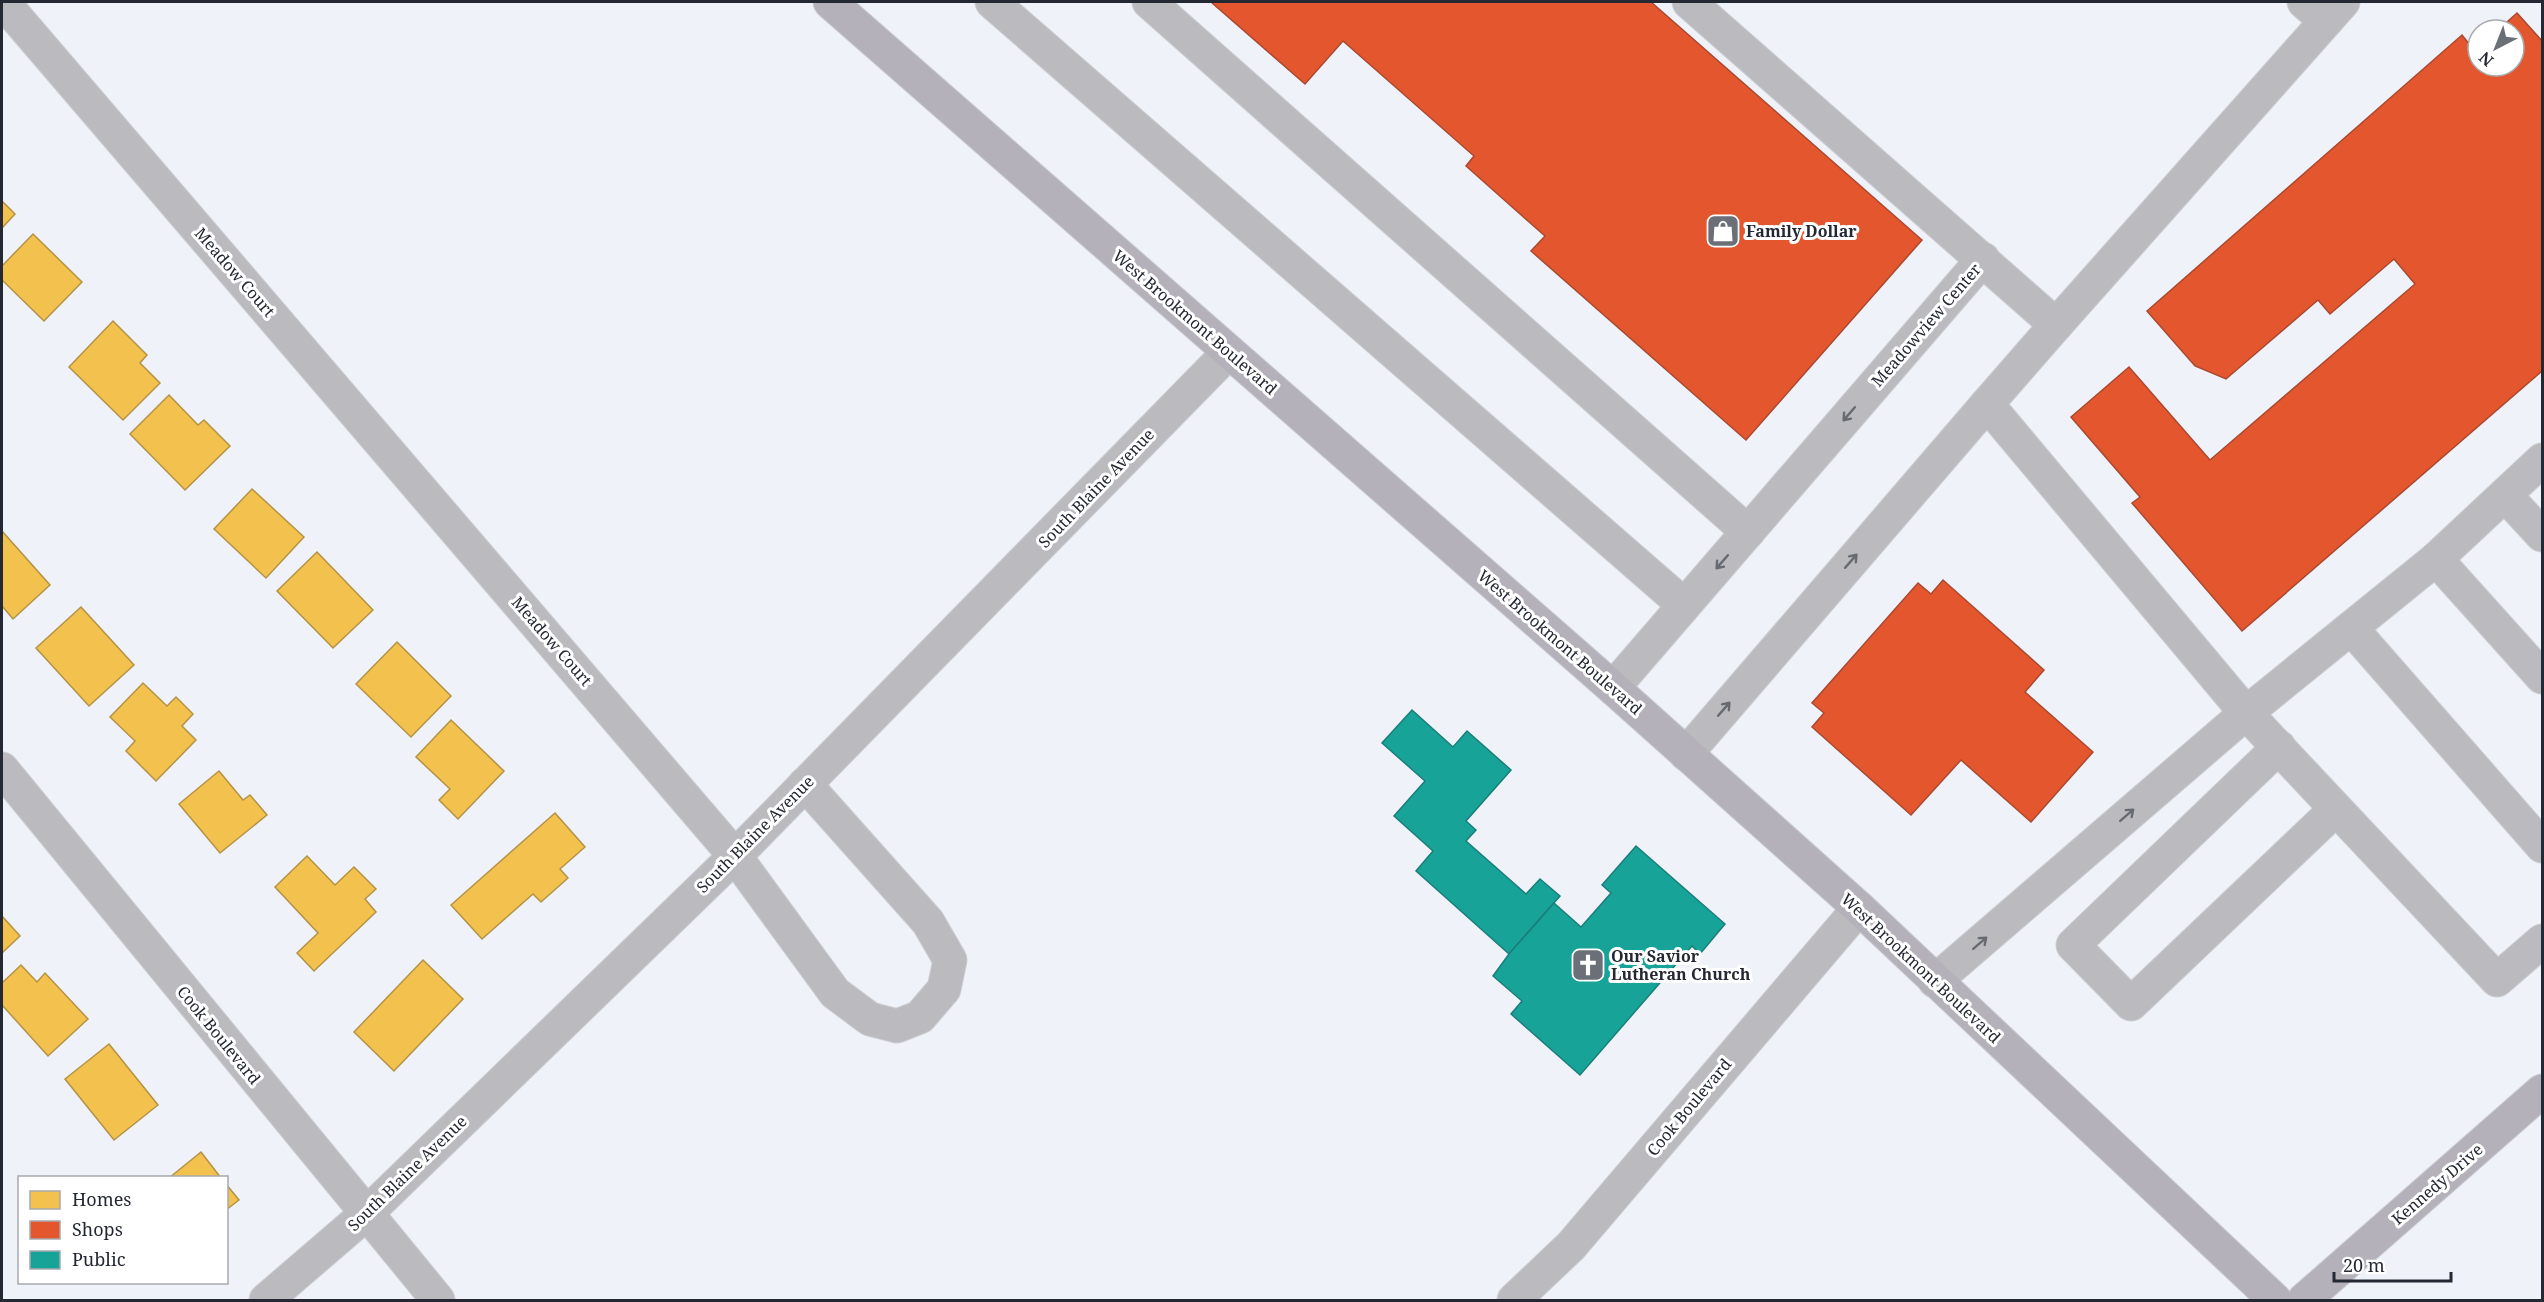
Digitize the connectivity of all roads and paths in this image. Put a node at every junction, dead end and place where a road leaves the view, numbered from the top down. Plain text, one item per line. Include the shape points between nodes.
1 (3, 2) edge
2 (830, 2) edge
3 (992, 2) edge
4 (1149, 2) edge
5 (1689, 2) edge
6 (2324, 8) edge
7 (1983, 259) junction
8 (2056, 325) junction
9 (1229, 352) junction
10 (1987, 404) junction
11 (2542, 460) edge
12 (2505, 495) junction
13 (1748, 532) junction
14 (2542, 535) edge
15 (2436, 559) junction
16 (1684, 605) junction
17 (2352, 629) junction
18 (2537, 659) edge
19 (1613, 688) junction
20 (2246, 712) junction
21 (2279, 747) junction
22 (1686, 754) junction
23 (2, 769) edge
24 (805, 784) junction
25 (2336, 808) junction
26 (2542, 846) edge
27 (735, 856) junction
28 (1858, 908) junction
29 (2542, 941) edge
30 (1935, 981) junction
31 (2542, 1090) edge
32 (366, 1214) junction
33 (266, 1300) edge
34 (438, 1300) edge
35 (1514, 1300) edge
36 (2275, 1300) edge
37 (2304, 1300) edge

1 - 27 street, Meadow Court
2 - 9 main road, West Brookmont Boulevard
3 - 16 street
4 - 13 street
5 - 7 street, Meadowview Center
6 - 8 street
7 - 8 street
7 -> 13 street, Meadowview Center
8 - 10 street
9 - 19 main road, West Brookmont Boulevard
9 - 24 street, South Blaine Avenue
10 - 20 street
22 -> 10 street
11 - 12 street
12 - 14 street
12 - 15 street
13 -> 16 street, Meadowview Center
15 - 17 street
15 - 18 street
16 - 19 street, Meadowview Center
17 - 20 street
17 - 26 street
19 - 22 main road, West Brookmont Boulevard
20 - 21 street
30 -> 20 street
21 - 25 street
21 - 25 street via 2073,945 2131,1004
22 - 28 main road, West Brookmont Boulevard
23 - 32 street, Cook Boulevard
24 - 27 street, South Blaine Avenue
24 - 27 street, Meadow Court via 928,922 950,960 944,989 920,1017 897,1026 870,1019 835,993
25 - 29 street via 2497,980
27 - 32 street, South Blaine Avenue
28 - 30 main road, West Brookmont Boulevard
28 - 35 street, Cook Boulevard via 1571,1246
30 - 36 main road, West Brookmont Boulevard
31 - 37 main road, Kennedy Drive
32 - 33 street, South Blaine Avenue
32 - 34 street, Cook Boulevard

